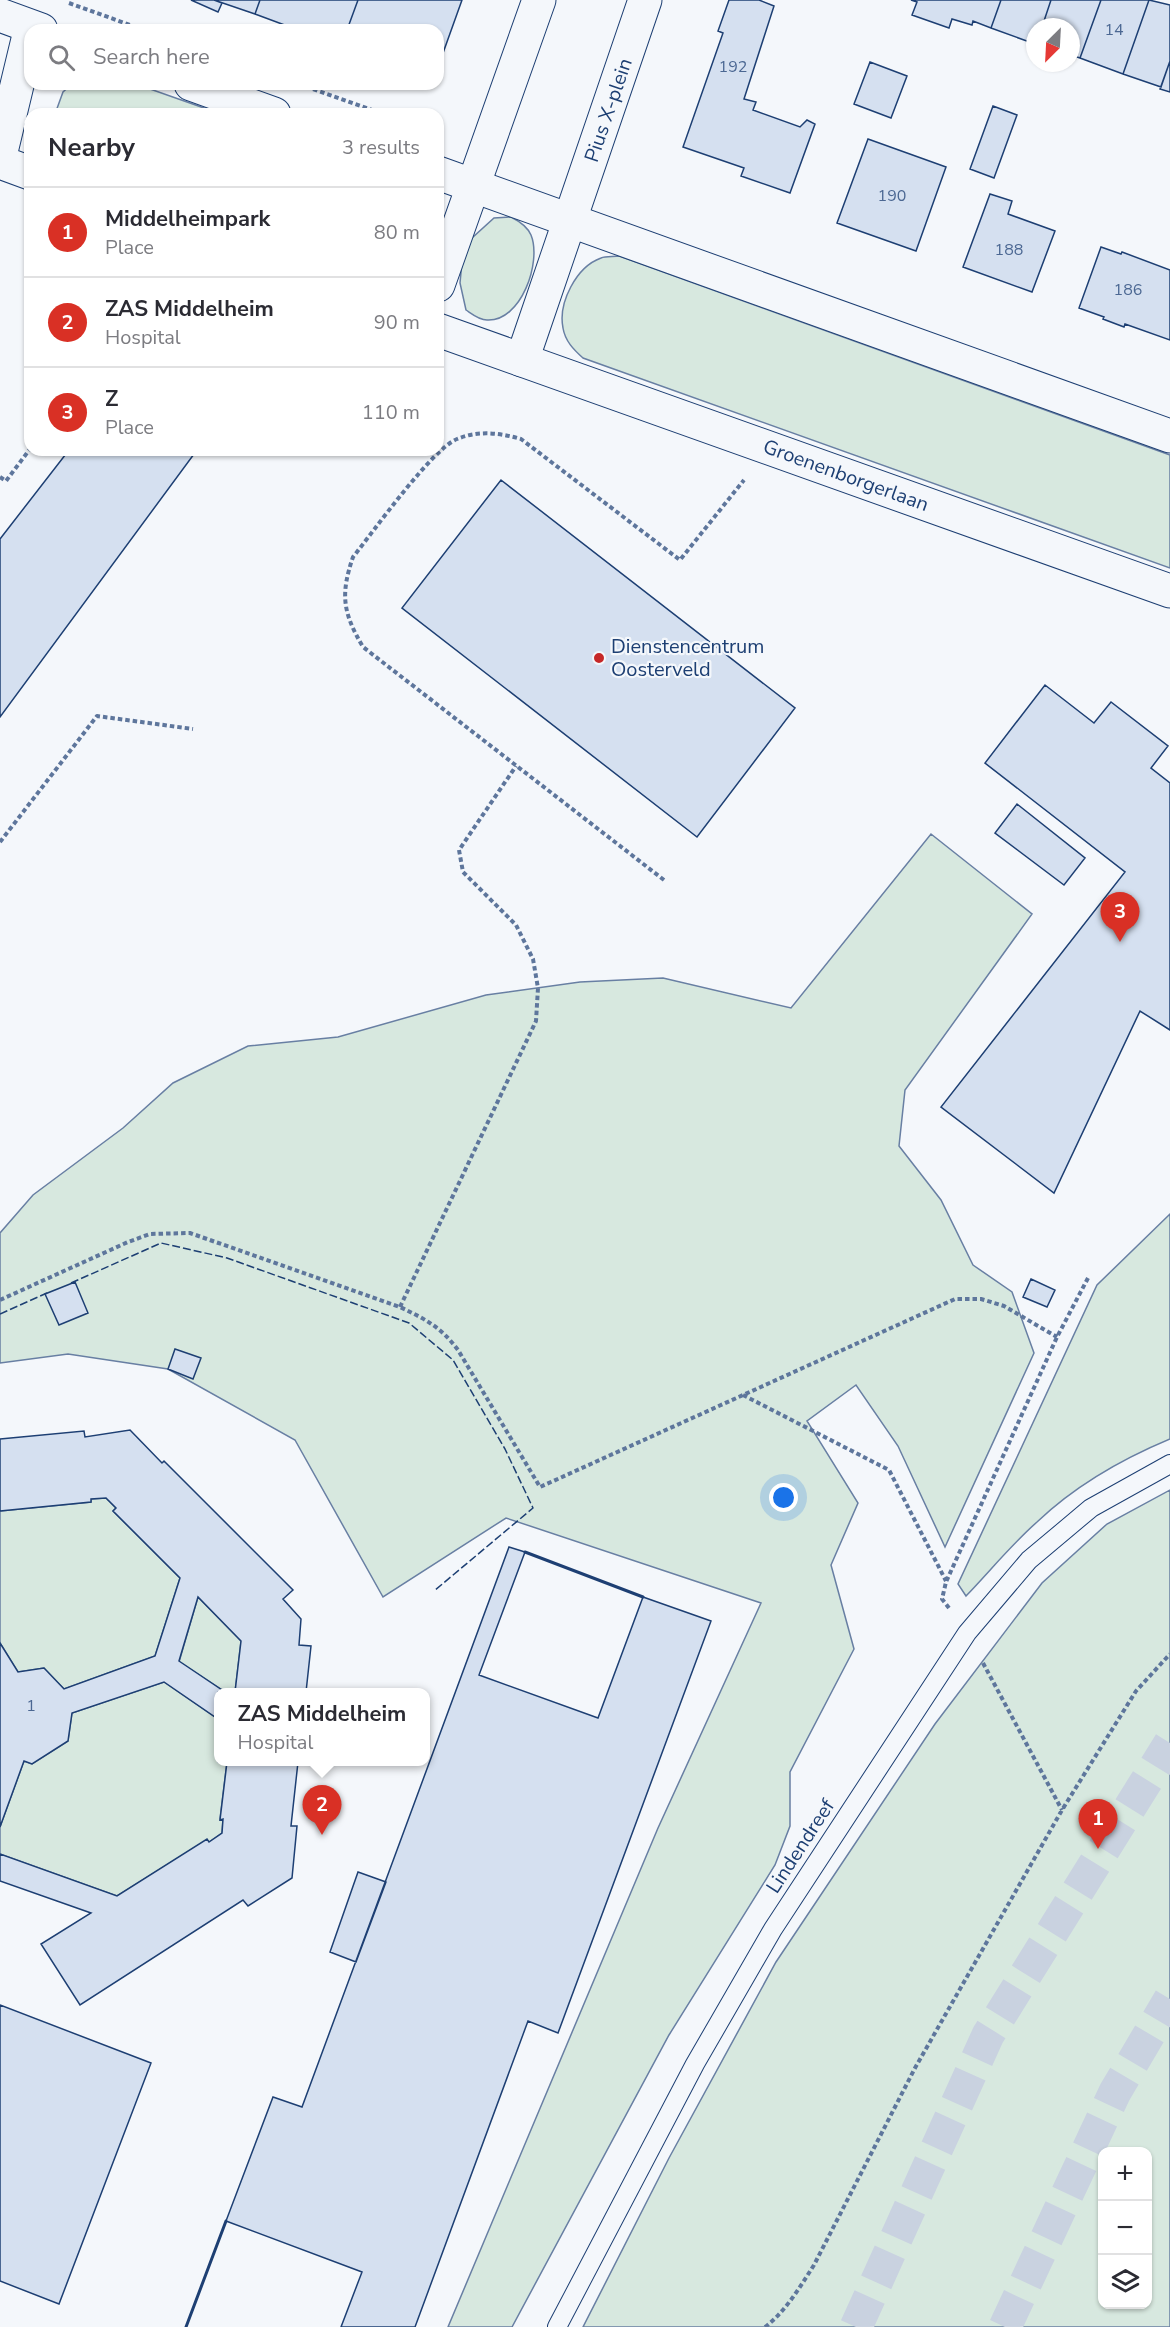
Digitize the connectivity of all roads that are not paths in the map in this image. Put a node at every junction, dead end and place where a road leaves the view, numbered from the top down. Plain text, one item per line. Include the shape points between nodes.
1 (539, 0) edge
2 (645, 0) edge
3 (0, 15) edge
4 (24, 25) edge
5 (24, 64) edge
6 (207, 90) edge
7 (257, 108) edge
8 (0, 156) edge
9 (0, 162) edge
10 (24, 171) edge
11 (444, 175) edge
12 (474, 186) junction
13 (571, 220) junction
14 (444, 268) edge
15 (444, 332) edge
16 (522, 360) junction
17 (1170, 436) edge
18 (1170, 591) edge
19 (1170, 1464) edge
20 (557, 2327) edge

1 - 12 street
2 - 13 street, Pius X-plein
3 - 4 street
5 - 8 street
6 - 7 street
9 - 10 street
11 - 12 street
12 - 13 street
12 - 14 street
13 - 16 street
13 - 17 street
15 - 16 street, Groenenborgerlaan
16 - 18 street, Groenenborgerlaan
19 - 20 lane, Lindendreef via 1091,1508 1029,1560 967,1633 773,1929 695,2064

